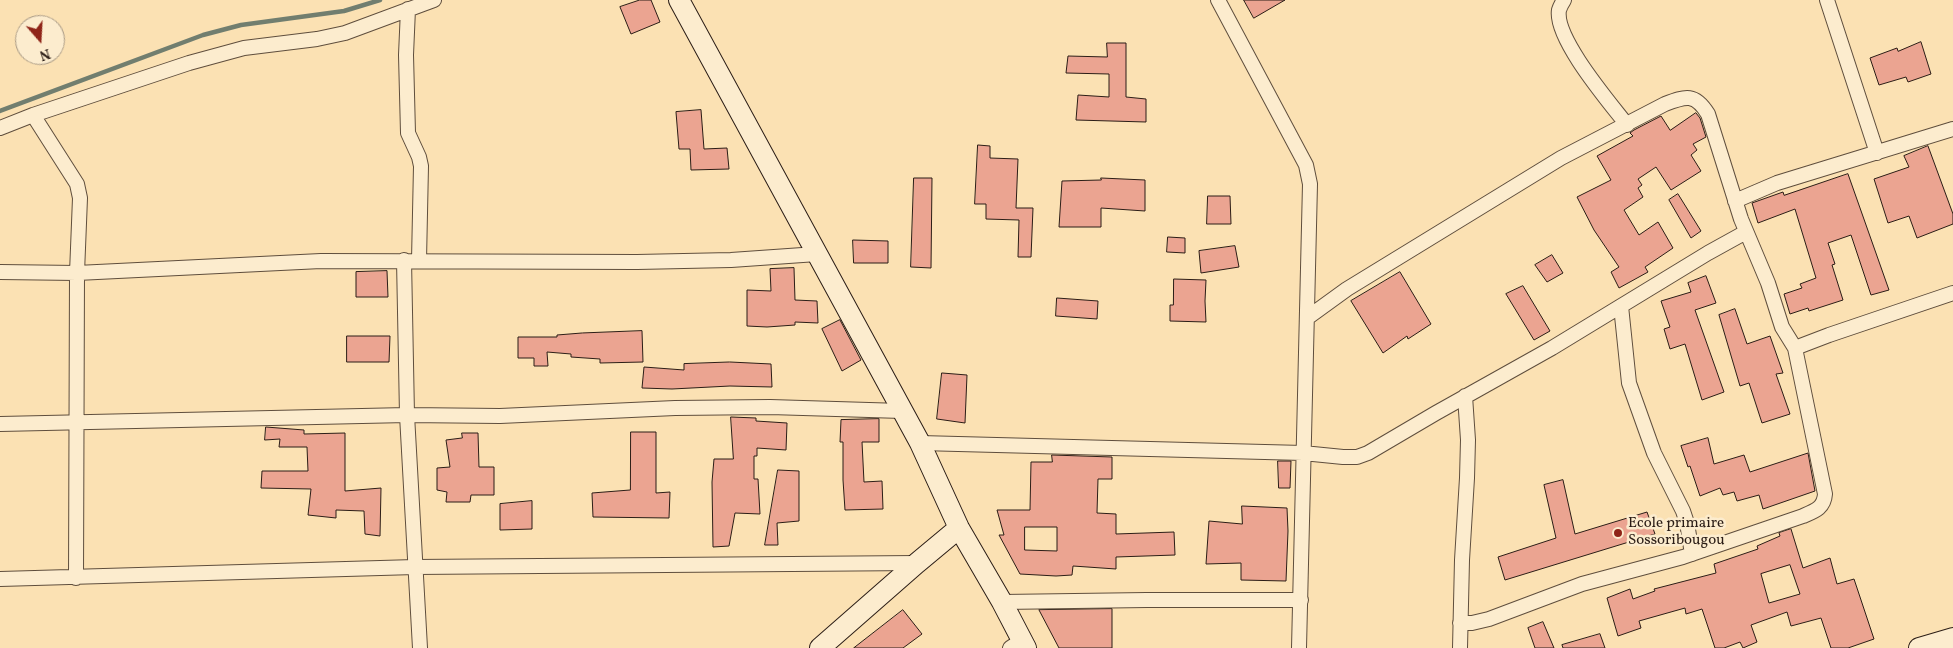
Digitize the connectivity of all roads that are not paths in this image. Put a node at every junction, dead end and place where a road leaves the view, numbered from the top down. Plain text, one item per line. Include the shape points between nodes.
1 (434, 0) edge
2 (679, 0) edge
3 (1218, 0) edge
4 (1564, 0) edge
5 (1827, 0) edge
6 (408, 9) junction
7 (33, 115) junction
8 (1626, 125) junction
9 (0, 128) edge
10 (1953, 129) edge
11 (1877, 153) junction
12 (1734, 202) junction
13 (1746, 232) junction
14 (817, 254) junction
15 (404, 260) junction
16 (419, 260) junction
17 (0, 272) edge
18 (77, 272) junction
19 (1953, 293) edge
20 (1621, 306) junction
21 (1307, 318) junction
22 (1795, 348) junction
23 (1465, 396) junction
24 (902, 411) junction
25 (407, 415) junction
26 (77, 423) junction
27 (0, 424) edge
28 (920, 443) junction
29 (1303, 453) junction
30 (959, 528) junction
31 (1692, 554) junction
32 (917, 563) junction
33 (415, 568) junction
34 (76, 578) junction
35 (0, 579) edge
36 (1301, 600) junction
37 (1002, 602) junction
38 (1460, 623) junction
39 (1953, 638) edge
40 (1019, 645) edge
41 (420, 648) edge
42 (820, 648) edge
43 (1300, 648) edge
44 (1460, 648) edge
45 (1919, 648) edge

1 - 6 street
2 - 14 street
3 - 21 street via 1306,165 1310,184
4 - 8 street via 1559,16 1570,44
5 - 11 street
6 - 7 street via 345,33 244,48 189,63
6 - 16 street via 408,133 421,166
7 - 9 street
7 - 18 street via 77,184 81,212
8 - 12 street via 1682,97 1702,104 1708,114
8 - 21 street via 1561,158 1346,289
10 - 11 street
11 - 12 street via 1777,183
12 - 13 street
13 - 20 street
13 - 22 street via 1768,283 1782,327
14 - 16 street via 646,262
14 - 24 street
15 - 16 street
15 - 18 street
15 - 25 street
17 - 18 street
18 - 26 street
19 - 22 street
20 - 23 street
20 - 31 street via 1629,383 1654,453 1683,511
21 - 29 street
22 - 31 street via 1825,494 1823,504 1803,516
23 - 29 street via 1368,454 1343,457
23 - 38 street via 1468,440
24 - 25 street via 770,407 500,416
24 - 28 street
25 - 26 street
25 - 33 street
26 - 27 street
26 - 34 street
28 - 29 street
28 - 30 street
29 - 36 street
30 - 32 street
30 - 37 street
31 - 38 street via 1582,584 1489,618
32 - 33 street
32 - 42 street
33 - 34 street
33 - 41 street
34 - 35 street
36 - 37 street
36 - 43 street
37 - 40 street
38 - 44 street
39 - 45 street

